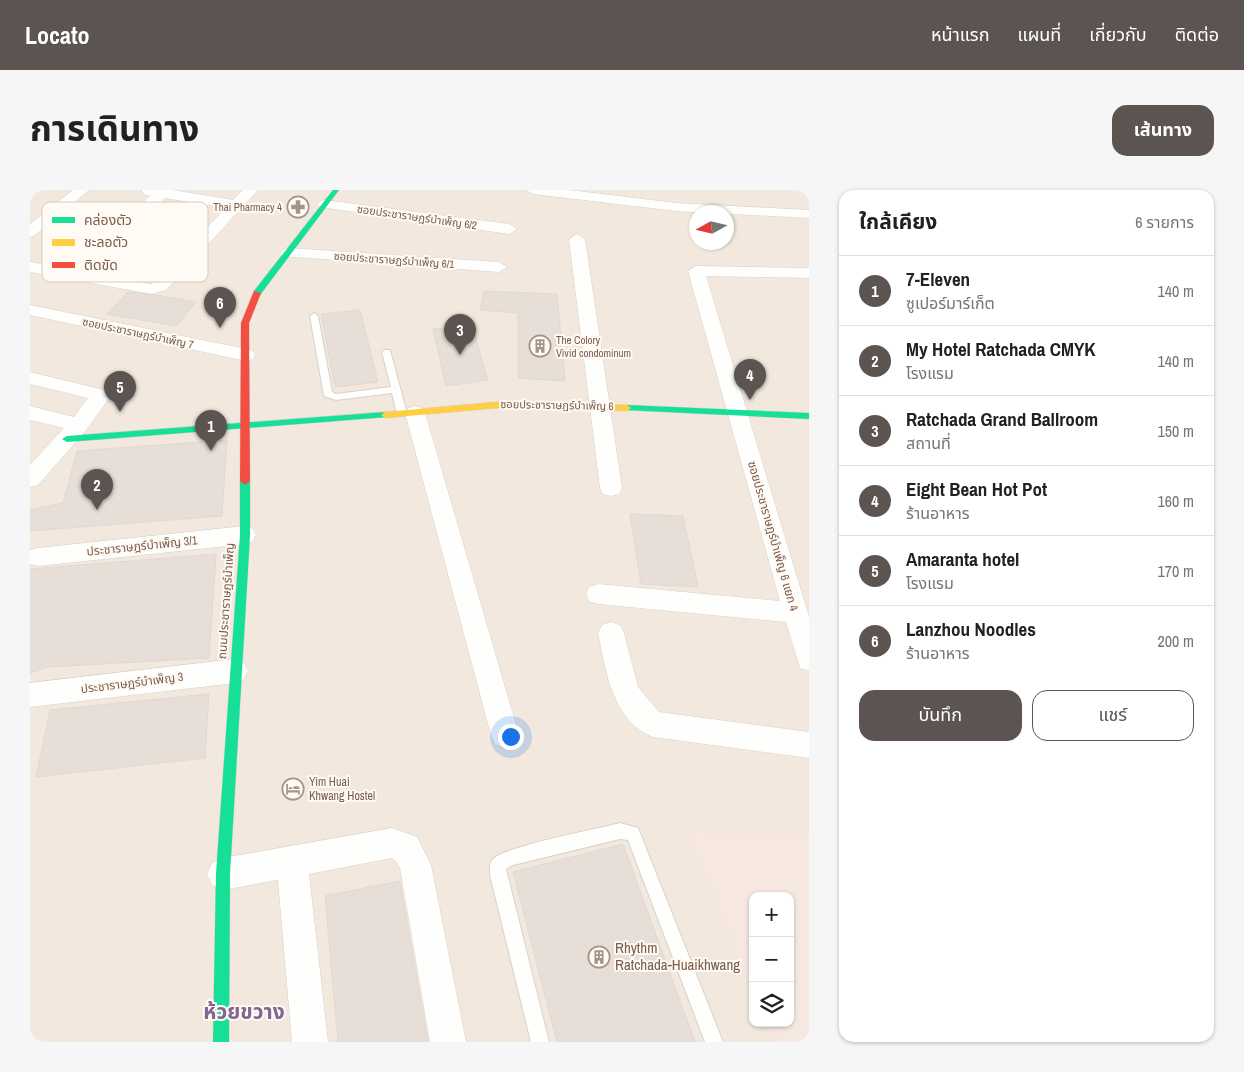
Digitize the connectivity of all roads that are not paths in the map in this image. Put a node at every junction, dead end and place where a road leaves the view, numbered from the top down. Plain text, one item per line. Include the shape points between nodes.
1 (82, 190) edge
2 (143, 190) edge
3 (251, 190) edge
4 (336, 190) edge
5 (533, 190) edge
6 (164, 191) edge
7 (67, 202) edge
8 (152, 202) edge
9 (325, 204) junction
10 (237, 205) junction
11 (809, 214) edge
12 (42, 222) edge
13 (510, 229) dead end
14 (30, 232) edge
15 (208, 236) edge
16 (577, 239) dead end
17 (288, 252) junction
18 (499, 267) dead end
19 (809, 273) edge
20 (112, 282) edge
21 (164, 282) edge
22 (30, 310) edge
23 (314, 316) dead end
24 (387, 352) dead end
25 (246, 355) junction
26 (30, 378) edge
27 (396, 389) junction
28 (601, 406) junction
29 (737, 411) junction
30 (30, 413) edge
31 (408, 413) junction
32 (809, 416) edge
33 (245, 426) junction
34 (73, 432) junction
35 (30, 479) edge
36 (611, 488) dead end
37 (245, 535) junction
38 (38, 557) dead end
39 (598, 594) dead end
40 (795, 613) junction
41 (611, 634) dead end
42 (809, 660) edge
43 (235, 671) junction
44 (30, 696) edge
45 (505, 735) dead end
46 (809, 744) edge
47 (292, 863) junction
48 (223, 874) junction
49 (221, 1042) edge
50 (310, 1042) edge
51 (448, 1042) edge
52 (540, 1042) edge
53 (714, 1042) edge

1 - 7 street
2 - 6 street
3 - 10 street
4 - 9 main road, ถนนประชาราษฎร์บำเพ็ญ
5 - 11 street via 676,207
6 - 8 street
6 - 10 street
9 - 13 street, ซอยประชาราษฎร์บำเพ็ญ 6/2
9 - 17 main road, ถนนประชาราษฎร์บำเพ็ญ
10 - 15 street
12 - 14 street
16 - 28 street
17 - 18 street, ซอยประชาราษฎร์บำเพ็ญ 6/1
17 - 25 main road, ถนนประชาราษฎร์บำเพ็ญ via 254,297 245,324
19 - 29 street, ซอยประชาราษฎร์บำเพ็ญ 6 แยก 4 via 696,271
20 - 21 street via 152,289
22 - 25 street, ซอยประชาราษฎร์บำเพ็ญ 7
23 - 27 lane via 328,394 336,397
24 - 27 lane
25 - 33 main road, ถนนประชาราษฎร์บำเพ็ญ
26 - 34 street via 100,397
27 - 31 lane
28 - 29 main road, ซอยประชาราษฎร์บำเพ็ญ 6
28 - 31 main road, ซอยประชาราษฎร์บำเพ็ญ 6 via 508,404
28 - 36 street
29 - 32 main road, ซอยประชาราษฎร์บำเพ็ญ 6
29 - 40 street, ซอยประชาราษฎร์บำเพ็ญ 6 แยก 4
30 - 34 street
31 - 33 main road, ซอยประชาราษฎร์บำเพ็ญ 6
31 - 45 street
33 - 34 main road, ซอยประชาราษฎร์บำเพ็ญ 6
33 - 37 main road, ถนนประชาราษฎร์บำเพ็ญ
34 - 35 street
37 - 38 street, ประชาราษฎร์บำเพ็ญ 3/1
37 - 43 main road, ถนนประชาราษฎร์บำเพ็ญ
39 - 40 street
40 - 42 street, ซอยประชาราษฎร์บำเพ็ญ 6 แยก 4
41 - 46 street via 626,694 639,714 652,724
43 - 44 street, ประชาราษฎร์บำเพ็ญ 3
43 - 48 main road, ถนนประชาราษฎร์บำเพ็ญ
47 - 48 street
47 - 50 street
47 - 51 street via 392,843 406,848 415,865
48 - 49 main road, ถนนประชาราษฎร์บำเพ็ญ
52 - 53 lane via 498,875 498,864 510,858 620,831 633,833 638,844

